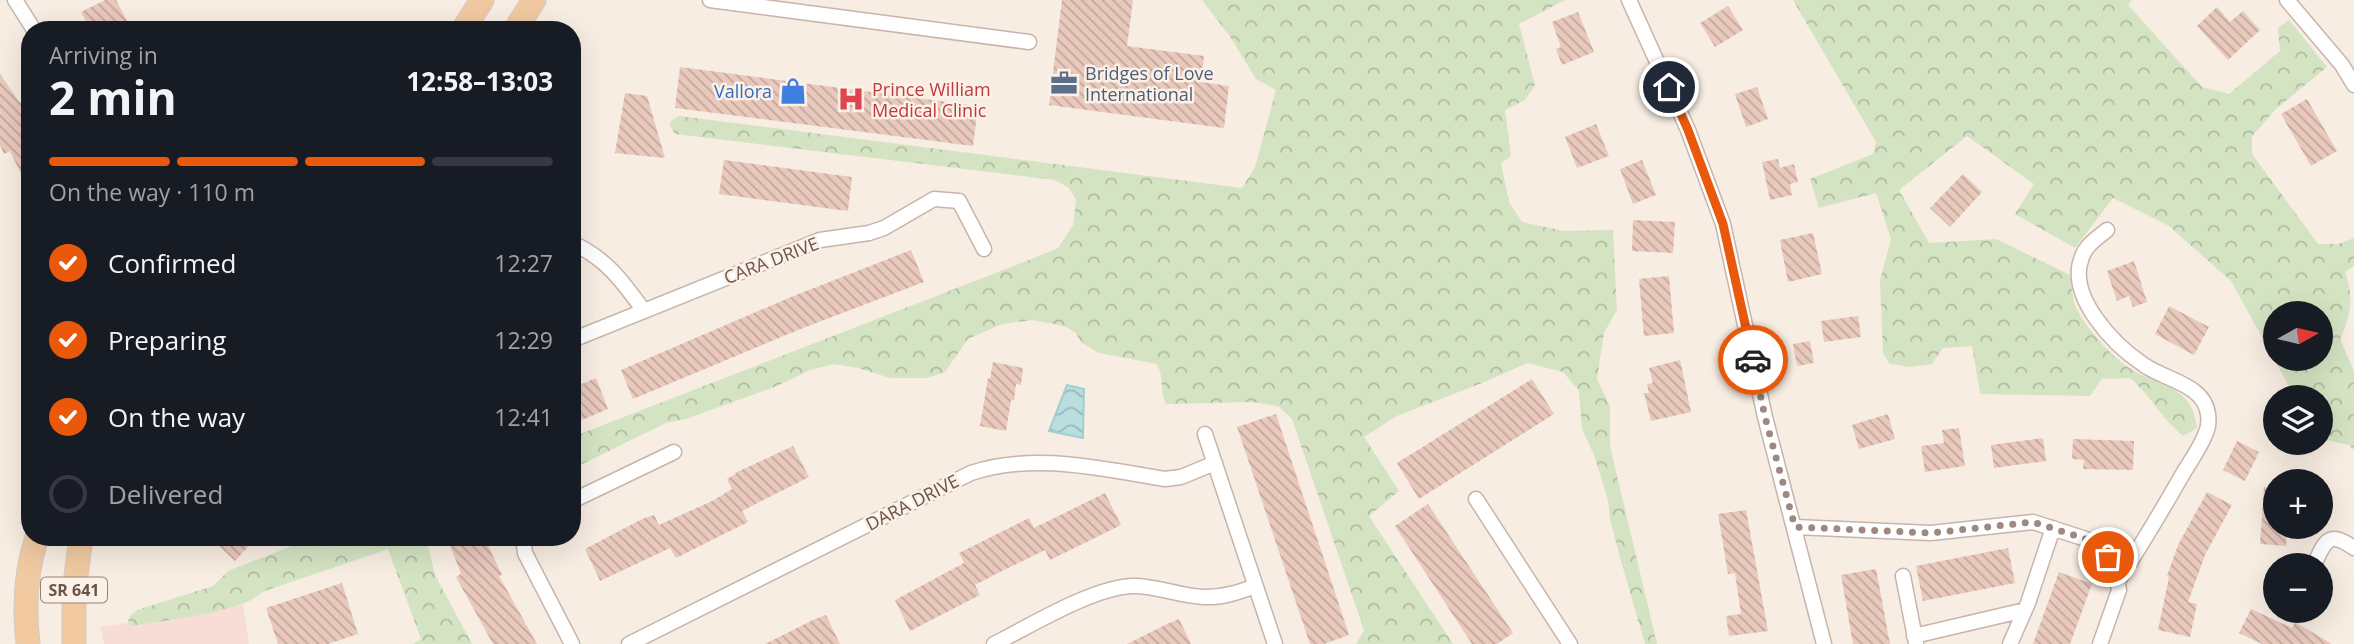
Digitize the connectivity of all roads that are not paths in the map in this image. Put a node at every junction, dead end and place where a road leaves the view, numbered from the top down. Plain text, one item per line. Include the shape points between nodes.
1 (15, 0) edge
2 (482, 0) edge
3 (534, 0) edge
4 (710, 0) edge
5 (1629, 0) edge
6 (2287, 0) edge
7 (28, 21) edge
8 (469, 21) edge
9 (521, 21) edge
10 (1029, 42) dead end
11 (2354, 85) edge
12 (2106, 230) dead end
13 (581, 247) edge
14 (984, 249) dead end
15 (644, 311) junction
16 (581, 336) edge
17 (1205, 434) dead end
18 (674, 452) dead end
19 (1215, 463) junction
20 (581, 497) edge
21 (1476, 499) dead end
22 (1795, 527) junction
23 (2053, 528) junction
24 (35, 546) edge
25 (80, 546) edge
26 (524, 546) edge
27 (2354, 548) edge
28 (2319, 553) edge
29 (1902, 576) dead end
30 (2118, 581) junction
31 (1256, 586) junction
32 (2025, 610) junction
33 (1915, 640) edge
34 (28, 644) edge
35 (74, 644) edge
36 (572, 644) edge
37 (629, 644) edge
38 (994, 644) edge
39 (1275, 644) edge
40 (1570, 644) edge
41 (1824, 644) edge
42 (2010, 644) edge
43 (2100, 644) edge

1 - 7 street
2 - 8 main road
3 - 9 main road
4 - 10 street
5 - 22 street via 1688,130 1723,224 1765,417
6 - 11 street
12 - 30 street via 2082,254 2079,266 2079,280 2091,310 2122,349 2197,393 2208,412 2206,434
13 - 15 street via 619,276
14 - 15 street, CARA DRIVE via 959,201 934,199 884,228 820,240
15 - 16 street, CARA DRIVE
17 - 19 street
18 - 20 street
19 - 31 street
19 - 37 street, DARA DRIVE via 1165,479 1057,463 990,467
21 - 40 street
22 - 23 street via 1931,533 2033,522
22 - 41 street
23 - 30 street via 2089,540 2108,557
23 - 32 street
24 - 34 main road, SR 641 via 26,606
25 - 35 main road, SR 641
26 - 36 street
27 - 28 street via 2330,538
29 - 33 street
30 - 43 street
31 - 38 street via 1204,598 1143,587 1120,588 1083,600
31 - 39 street
32 - 33 street
32 - 42 street

